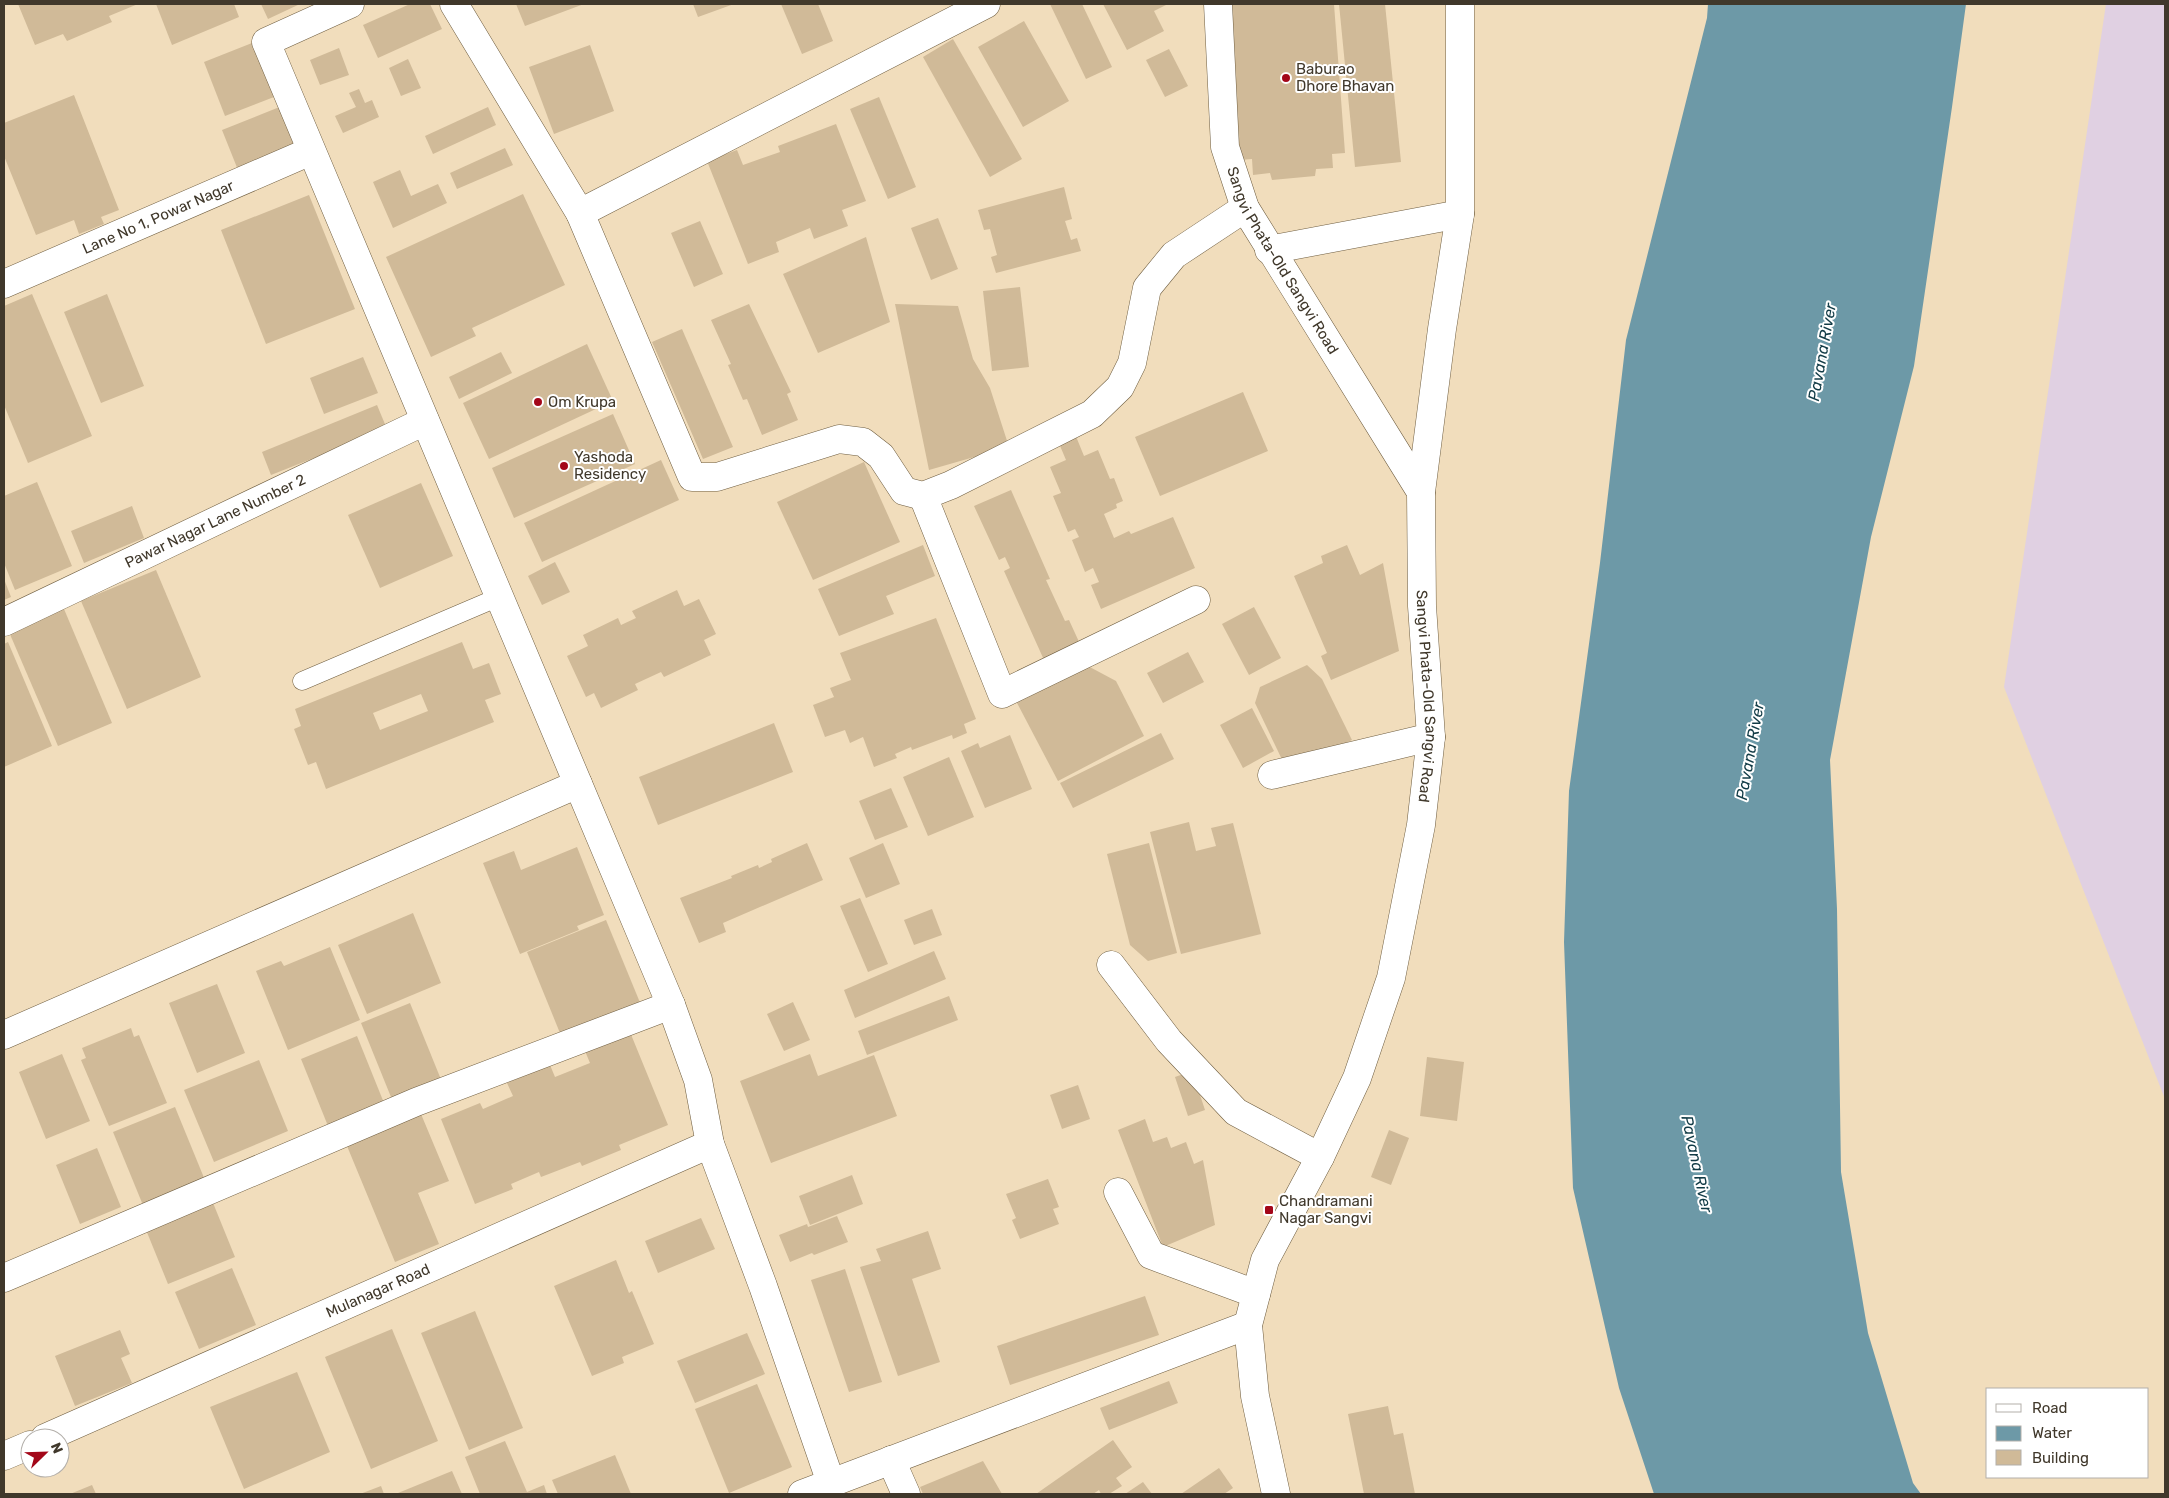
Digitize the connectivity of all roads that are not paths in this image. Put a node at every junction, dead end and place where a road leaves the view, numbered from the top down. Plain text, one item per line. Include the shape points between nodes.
1 (350, 4) edge
2 (454, 4) edge
3 (986, 4) edge
4 (1218, 4) edge
5 (1460, 4) edge
6 (311, 151) junction
7 (1245, 208) junction
8 (580, 213) junction
9 (1460, 214) junction
10 (1269, 250) junction
11 (4, 284) edge
12 (425, 421) junction
13 (1421, 492) junction
14 (923, 496) junction
15 (499, 596) junction
16 (1196, 600) dead end
17 (4, 622) edge
18 (302, 681) dead end
19 (1431, 737) junction
20 (1272, 775) dead end
21 (578, 784) junction
22 (1111, 965) dead end
23 (671, 1005) junction
24 (4, 1035) edge
25 (710, 1144) junction
26 (1320, 1157) junction
27 (1118, 1192) dead end
28 (4, 1278) edge
29 (1256, 1294) junction
30 (1248, 1325) junction
31 (68, 1428) edge
32 (20, 1449) edge
33 (4, 1456) edge
34 (892, 1460) junction
35 (832, 1483) junction
36 (802, 1494) edge
37 (906, 1494) edge
38 (1276, 1494) edge

1 - 6 street via 266,42
2 - 8 street
3 - 8 street
4 - 7 street, Sangvi Phata-Old Sangvi Road via 1225,147
5 - 9 street, Sangvi Phata-Old Sangvi Road
6 - 11 street, Lane No 1, Powar Nagar
6 - 12 street
7 - 10 street, Sangvi Phata-Old Sangvi Road
7 - 14 street via 1174,256 1147,288 1132,362 1120,388 1092,414
8 - 14 street via 692,477 717,477 839,439 863,442 881,456 904,491
9 - 10 street
9 - 13 street, Sangvi Phata-Old Sangvi Road
10 - 13 street, Sangvi Phata-Old Sangvi Road
12 - 15 street
12 - 17 street, Pawar Nagar Lane Number 2
13 - 19 street, Sangvi Phata-Old Sangvi Road via 1422,606
14 - 16 street via 1002,694
15 - 18 lane
15 - 21 street
19 - 20 street
19 - 26 street, Sangvi Phata-Old Sangvi Road via 1421,825 1391,978 1357,1078
21 - 23 street
21 - 24 street
22 - 26 street via 1170,1041 1236,1112
23 - 25 street via 698,1080
23 - 28 street via 416,1102
25 - 31 street, Mulanagar Road
25 - 35 street
26 - 29 street, Sangvi Phata-Old Sangvi Road via 1265,1260
27 - 29 street via 1151,1255
29 - 30 street, Sangvi Phata-Old Sangvi Road
30 - 34 street
30 - 38 street, Sangvi Phata-Old Sangvi Road via 1255,1396
32 - 33 street
34 - 35 street
34 - 37 street
35 - 36 street

